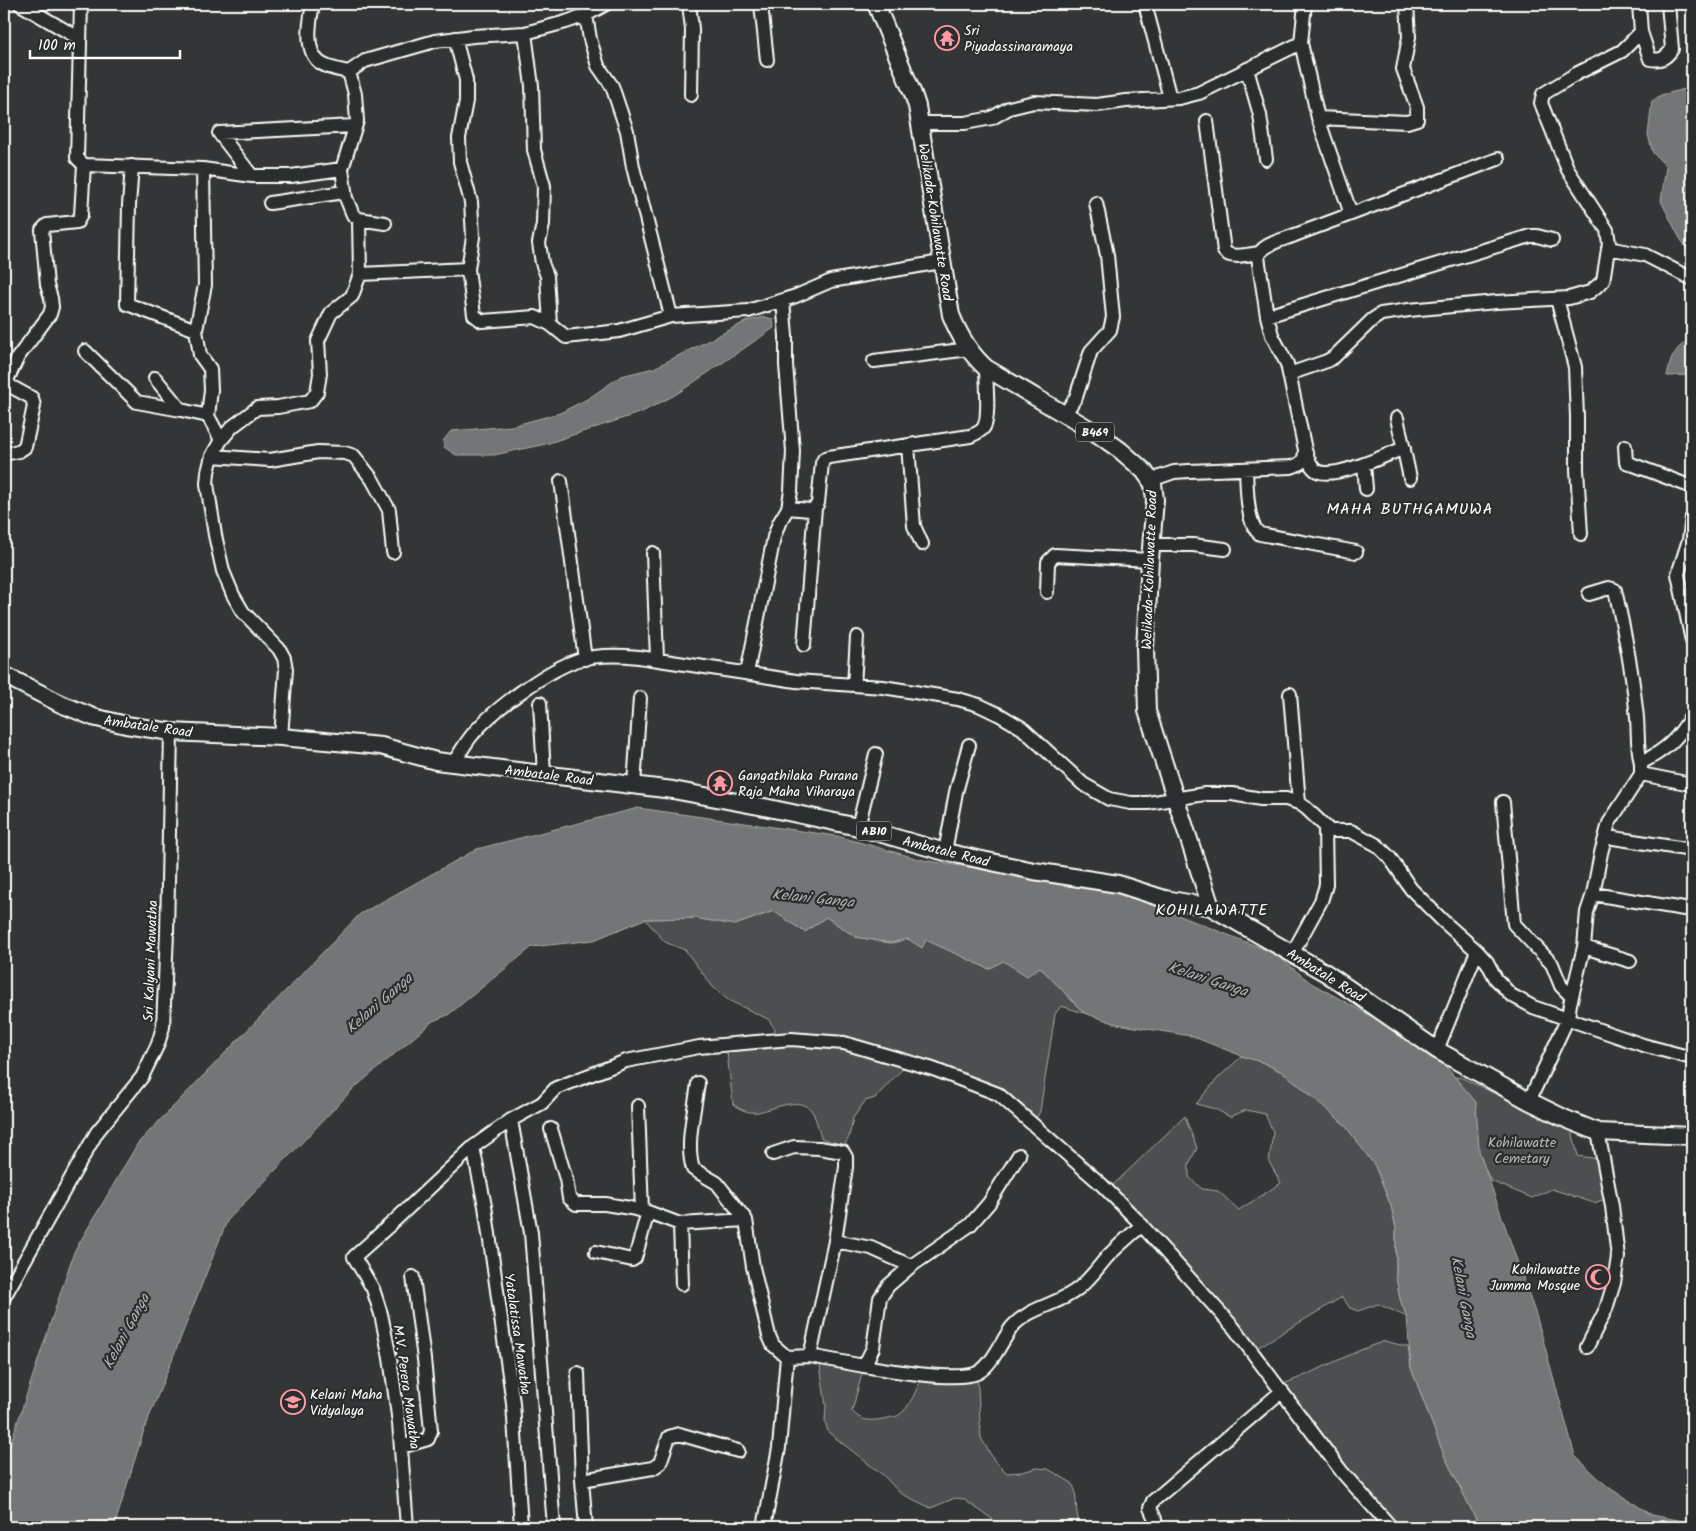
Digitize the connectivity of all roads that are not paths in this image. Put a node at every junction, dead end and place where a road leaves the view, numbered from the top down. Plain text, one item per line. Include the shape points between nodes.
1 (20, 4) edge
2 (81, 4) edge
3 (313, 4) edge
4 (606, 4) edge
5 (689, 4) edge
6 (761, 4) edge
7 (876, 4) edge
8 (1145, 4) edge
9 (1304, 4) edge
10 (1407, 4) edge
11 (1639, 4) edge
12 (1668, 4) edge
13 (586, 15) junction
14 (1641, 32) junction
15 (525, 33) junction
16 (455, 38) junction
17 (80, 39) junction
18 (1301, 43) junction
19 (767, 60) dead end
20 (1247, 69) junction
21 (349, 72) junction
22 (691, 95) dead end
23 (1170, 98) junction
24 (1318, 118) junction
25 (1206, 121) dead end
26 (920, 124) junction
27 (354, 126) junction
28 (1266, 159) dead end
29 (1498, 159) dead end
30 (84, 165) junction
31 (132, 166) junction
32 (204, 168) junction
33 (342, 169) junction
34 (252, 176) junction
35 (344, 192) junction
36 (270, 203) dead end
37 (1096, 203) dead end
38 (1351, 214) junction
39 (359, 219) junction
40 (385, 223) dead end
41 (1552, 240) dead end
42 (1608, 248) junction
43 (1259, 253) junction
44 (941, 262) junction
45 (468, 269) junction
46 (360, 274) junction
47 (1692, 279) edge
48 (1557, 299) junction
49 (783, 300) junction
50 (671, 316) junction
51 (1267, 316) junction
52 (550, 324) junction
53 (196, 330) junction
54 (969, 349) junction
55 (85, 351) dead end
56 (874, 360) dead end
57 (986, 368) junction
58 (1289, 374) junction
59 (156, 378) dead end
60 (181, 410) junction
61 (1065, 414) junction
62 (208, 416) junction
63 (1397, 418) dead end
64 (221, 440) junction
65 (908, 445) junction
66 (1625, 446) dead end
67 (1404, 448) junction
68 (1305, 450) junction
69 (4, 454) edge
70 (212, 456) junction
71 (1364, 464) junction
72 (1246, 469) junction
73 (1410, 478) dead end
74 (1151, 480) junction
75 (561, 481) dead end
76 (1692, 487) edge
77 (1366, 489) dead end
78 (788, 508) junction
79 (816, 508) junction
80 (1692, 517) edge
81 (1581, 534) dead end
82 (922, 544) dead end
83 (1225, 549) dead end
84 (393, 552) dead end
85 (1150, 552) junction
86 (1356, 552) dead end
87 (653, 553) dead end
88 (1047, 592) dead end
89 (1589, 594) dead end
90 (857, 637) dead end
91 (1692, 641) edge
92 (804, 646) dead end
93 (585, 658) junction
94 (657, 660) junction
95 (747, 673) junction
96 (4, 675) edge
97 (854, 685) junction
98 (1290, 694) dead end
99 (640, 698) dead end
100 (540, 703) dead end
101 (1692, 714) edge
102 (171, 732) junction
103 (281, 737) junction
104 (969, 745) dead end
105 (876, 754) dead end
106 (454, 763) junction
107 (1641, 769) junction
108 (544, 774) junction
109 (1686, 783) dead end
110 (634, 785) junction
111 (1177, 798) junction
112 (1503, 802) dead end
113 (1299, 803) junction
114 (858, 827) junction
115 (1325, 827) junction
116 (1607, 837) junction
117 (1692, 850) edge
118 (945, 852) junction
119 (1593, 894) junction
120 (1211, 907) junction
121 (1684, 909) dead end
122 (1584, 948) junction
123 (1477, 951) junction
124 (1292, 954) junction
125 (1630, 962) dead end
126 (1572, 997) junction
127 (1568, 1018) junction
128 (1437, 1050) junction
129 (1692, 1058) edge
130 (698, 1082) dead end
131 (1530, 1101) junction
132 (638, 1106) dead end
133 (511, 1120) junction
134 (551, 1129) dead end
135 (1598, 1132) junction
136 (1692, 1136) edge
137 (473, 1147) junction
138 (773, 1154) dead end
139 (1019, 1155) dead end
140 (645, 1211) junction
141 (746, 1220) junction
142 (680, 1224) junction
143 (1142, 1225) junction
144 (835, 1241) junction
145 (596, 1252) dead end
146 (911, 1266) junction
147 (413, 1277) dead end
148 (682, 1284) dead end
149 (4, 1297) edge
150 (1587, 1347) dead end
151 (810, 1356) junction
152 (786, 1357) junction
153 (864, 1366) junction
154 (578, 1373) dead end
155 (1282, 1391) junction
156 (401, 1447) junction
157 (738, 1451) dead end
158 (582, 1480) junction
159 (407, 1527) edge
160 (521, 1527) edge
161 (554, 1527) edge
162 (586, 1527) edge
163 (764, 1527) edge
164 (1155, 1527) edge
165 (1392, 1527) edge

1 - 17 street
2 - 17 street
3 - 21 street via 312,54 319,62
4 - 13 street
5 - 22 street
6 - 19 street
7 - 26 main road, Welikada-Kohilawatte Road / B469 via 913,94
8 - 23 street
9 - 18 street
10 - 24 street via 1408,44 1403,69 1417,107 1417,119 1407,122
11 - 14 street
12 - 14 street via 1672,49 1667,56 1659,60 1650,59
13 - 15 street
13 - 50 street via 598,66 612,86 627,131
14 - 42 street via 1622,51 1543,94 1541,103 1568,170 1607,230
15 - 16 street
15 - 52 street via 532,86 534,150 544,186 539,244 547,276
16 - 21 street via 365,61
16 - 45 street via 466,80 466,101 459,138 460,162 471,202 473,237
17 - 30 street via 77,158
18 - 20 street
18 - 24 street
20 - 23 street via 1199,93
20 - 28 street via 1260,116
21 - 27 street via 355,94
23 - 26 street via 1097,105 1034,102 1009,108 983,120
24 - 38 street
25 - 43 street via 1224,251 1232,256
26 - 44 main road, Welikada-Kohilawatte Road / B469
27 - 33 street
27 - 34 street via 219,133
29 - 38 street
30 - 31 street
30 - 69 street via 81,215 77,222 47,225 42,230 52,307 7,380 10,386 32,398 34,406 25,447
31 - 32 street
31 - 53 street via 127,304
32 - 34 street
32 - 53 street via 205,284
33 - 34 street via 291,176
33 - 35 street
35 - 36 street
35 - 39 street via 353,215
37 - 61 street via 1107,255 1113,318 1110,330 1092,351 1076,397
38 - 43 street via 1266,246
39 - 40 street
39 - 46 street
41 - 51 street via 1530,236
42 - 47 street via 1645,255
42 - 48 street via 1603,281 1599,286 1590,292
43 - 51 street
44 - 49 street via 831,281
44 - 54 main road, Welikada-Kohilawatte Road / B469 via 951,315
45 - 46 street
45 - 52 street via 477,319 536,317
46 - 64 street via 352,296 331,312 318,341 320,374 317,392 310,402 257,408
48 - 58 street via 1381,314 1327,361
48 - 81 street via 1575,366
49 - 50 street via 748,311
49 - 78 street via 793,451
50 - 52 street via 619,332 566,337
51 - 58 street
53 - 62 street via 200,355 210,369
54 - 56 street
54 - 57 main road, Welikada-Kohilawatte Road / B469
55 - 60 street via 137,402
57 - 61 main road, Welikada-Kohilawatte Road / B469
57 - 65 street via 986,419 983,428 970,436
58 - 68 street
59 - 60 street
60 - 62 street
61 - 74 main road, Welikada-Kohilawatte Road / B469 via 1120,450
62 - 64 street
63 - 67 street
64 - 70 street
65 - 79 street via 824,459
65 - 82 street via 914,526
66 - 76 street via 1626,462
67 - 71 street
67 - 73 street
68 - 71 street via 1313,468 1326,473
68 - 72 street via 1303,462 1291,467
70 - 84 street via 270,460 318,452 354,456 372,478 389,510
70 - 103 street via 208,464 207,484 223,571 242,612 284,658
71 - 77 street
72 - 74 street via 1174,472
72 - 86 street via 1250,515 1256,532
74 - 85 main road, Welikada-Kohilawatte Road via 1155,500
75 - 93 street
78 - 79 street
78 - 95 street via 774,537
79 - 92 street
80 - 91 street via 1689,540 1678,574
83 - 85 street via 1193,545
85 - 88 street via 1055,555 1048,562
85 - 111 main road, Welikada-Kohilawatte Road via 1145,648 1147,711
87 - 94 street
89 - 107 street via 1609,588 1615,590 1637,711
90 - 97 street
93 - 94 street via 615,655
93 - 106 street via 539,680 487,719 471,736
94 - 95 street
95 - 97 street
96 - 102 main road, Ambatale Road / AB10 via 93,717
97 - 111 street via 958,699 1000,714 1022,728 1083,784 1109,799 1148,803
98 - 113 street
99 - 110 street
100 - 108 street
101 - 107 street via 1684,729 1665,750
102 - 103 main road, Ambatale Road / AB10
102 - 149 street, Sri Kalyani Mawatha via 163,1027 158,1044 142,1077 93,1139
103 - 106 main road, Ambatale Road / AB10 via 381,746
104 - 118 street
105 - 114 street
106 - 108 main road, Ambatale Road / AB10
107 - 109 street
107 - 116 street via 1609,823
108 - 110 main road, Ambatale Road / AB10
110 - 114 main road, Ambatale Road / AB10
111 - 113 street via 1232,794
111 - 120 main road, Welikada-Kohilawatte Road
112 - 126 street via 1514,924 1552,964 1561,986
113 - 115 street
114 - 118 main road, Ambatale Road / AB10
115 - 123 street via 1330,831 1351,831 1377,844 1411,889
115 - 124 street via 1326,885 1321,901
116 - 117 street
116 - 119 street
118 - 120 main road, Ambatale Road / AB10 via 1118,884
119 - 121 street
119 - 122 street via 1587,912
120 - 124 main road, Ambatale Road / AB10
122 - 125 street
122 - 126 street
123 - 127 street via 1511,995 1533,1007
123 - 128 street
124 - 128 main road, Ambatale Road / AB10 via 1326,973
126 - 127 street
127 - 129 street via 1642,1045
127 - 131 street
128 - 131 main road, Ambatale Road / AB10
130 - 141 street via 689,1148 693,1170 717,1183
131 - 135 main road, Ambatale Road / AB10
132 - 140 street
133 - 137 street
133 - 143 street via 542,1103 556,1088 626,1061 726,1044 791,1039 844,1043 933,1069 998,1094 1101,1184
133 - 161 street via 531,1233
134 - 140 street via 569,1198 576,1204 606,1204
135 - 136 main road, Ambatale Road / AB10
135 - 150 street via 1618,1257 1606,1309
137 - 156 street, M.V. Perera Mawatha via 354,1257 372,1289 381,1314
137 - 160 street, Yatalatissa Mawatha via 485,1206 512,1403
138 - 144 street via 794,1147 843,1152 846,1167
139 - 146 street via 989,1204 970,1225
140 - 142 street
140 - 145 street via 635,1258
141 - 142 street
141 - 152 street via 769,1336 773,1345
142 - 148 street
143 - 153 street via 1080,1288 1030,1312 1012,1327 985,1367 977,1373 955,1376
143 - 155 street via 1234,1328
144 - 146 street via 871,1248
144 - 151 street
146 - 153 street via 888,1286 880,1298 873,1348
147 - 156 street via 431,1431 428,1439
151 - 152 street
151 - 153 street
152 - 163 street via 779,1448
154 - 158 street
155 - 164 street via 1153,1501 1150,1508 1156,1520
155 - 165 street via 1342,1472
156 - 159 street, M.V. Perera Mawatha
157 - 158 street via 673,1434 669,1436 658,1466
158 - 162 street

